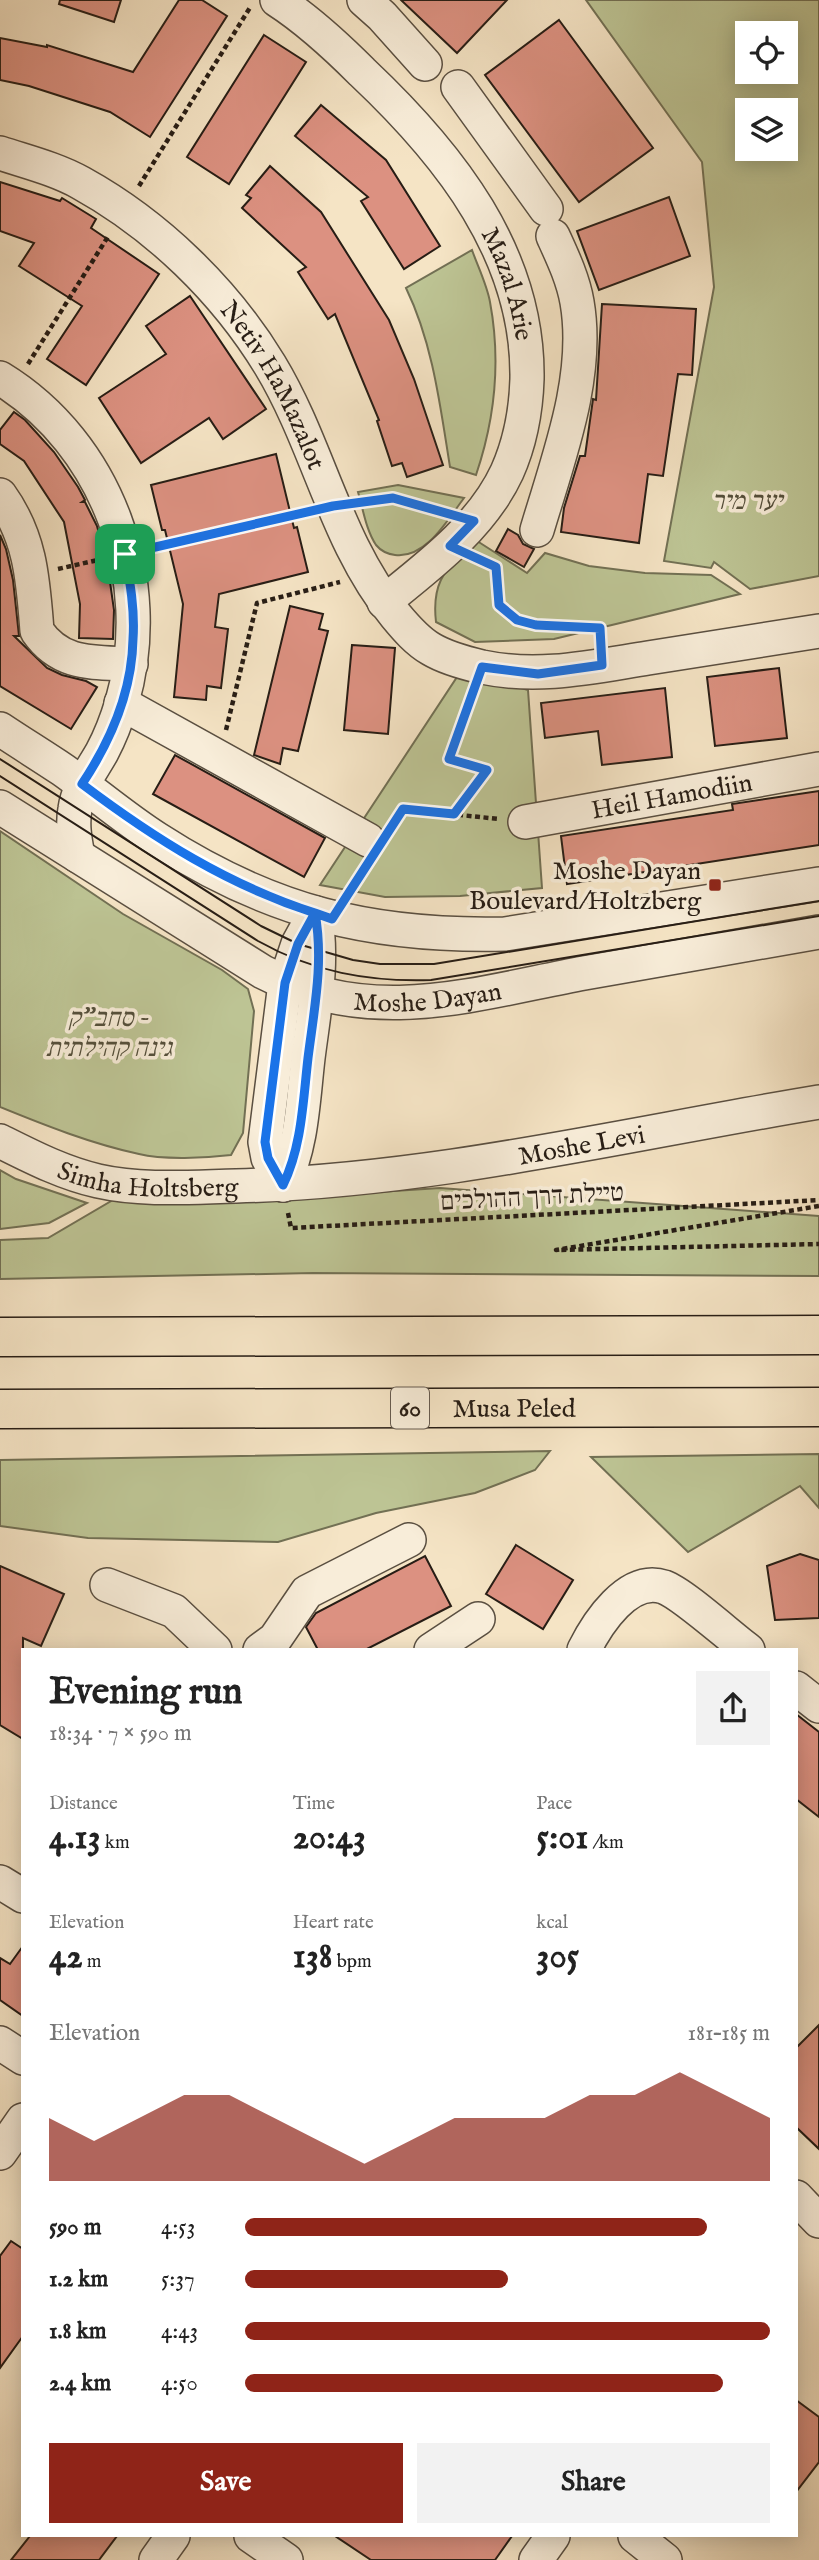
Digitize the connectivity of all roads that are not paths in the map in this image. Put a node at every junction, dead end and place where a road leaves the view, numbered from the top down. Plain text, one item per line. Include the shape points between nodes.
1 (364, 0) edge
2 (294, 5) edge
3 (425, 64) dead end
4 (458, 88) dead end
5 (500, 146) junction
6 (0, 153) edge
7 (455, 176) junction
8 (527, 374) junction
9 (576, 374) junction
10 (0, 378) edge
11 (0, 495) edge
12 (537, 530) dead end
13 (375, 588) junction
14 (819, 631) edge
15 (131, 664) junction
16 (121, 703) junction
17 (0, 729) edge
18 (819, 769) edge
19 (82, 784) junction
20 (0, 807) edge
21 (525, 822) road end
22 (375, 844) road end
23 (78, 856) junction
24 (819, 884) edge
25 (324, 916) junction
26 (819, 932) edge
27 (285, 983) junction
28 (316, 994) junction
29 (819, 1102) edge
30 (0, 1141) edge
31 (345, 1178) joint
32 (283, 1185) junction
33 (819, 1335) edge
34 (0, 1337) edge
35 (819, 1407) edge
36 (0, 1409) edge
37 (409, 1540) dead end
38 (107, 1585) dead end
39 (478, 1619) dead end
40 (213, 1648) edge
41 (263, 1648) edge
42 (434, 1648) edge
43 (585, 1648) edge
44 (745, 1648) edge
45 (798, 1690) edge
46 (819, 1706) edge
47 (0, 1882) edge
48 (21, 1895) edge
49 (0, 2043) edge
50 (21, 2057) edge
51 (21, 2123) edge
52 (0, 2153) edge
53 (798, 2199) edge
54 (819, 2221) edge
55 (172, 2537) edge
56 (252, 2537) edge
57 (552, 2537) edge
58 (636, 2537) edge
59 (156, 2560) edge
60 (285, 2560) edge
61 (536, 2560) edge
62 (665, 2560) edge

1 - 3 street
2 - 7 street, Mazal Arie via 390,98
4 - 5 street
5 - 7 street
5 - 9 street via 550,222 570,274 577,304
6 - 13 street, Netiv HaMazalot via 79,182 124,210 200,275 270,365
7 - 8 street, Mazal Arie via 488,225 520,303
8 - 9 street
8 - 13 street, Mazal Arie via 519,439 492,498 450,546
9 - 12 street via 565,439
10 - 15 street via 50,416 71,439 110,508 132,596
11 - 15 street via 25,541 37,631 45,643 77,660
13 - 14 street, Netiv HaMazalot via 408,631 430,648 482,667 538,674
15 - 16 street
16 - 19 street via 104,748
16 - 22 street
17 - 19 street, Moshe Dayan
18 - 21 street, Heil Hamodiin
19 - 23 street via 74,823
19 - 25 street, Moshe Dayan via 205,867 244,887
20 - 23 street, Moshe Dayan
23 - 27 street, Moshe Dayan
24 - 25 street, Moshe Dayan via 505,934 412,931
25 - 27 street via 298,944
25 - 28 street
26 - 28 street, Moshe Dayan via 426,1003 368,1002
27 - 28 street, Moshe Dayan
27 - 32 street via 265,1142
28 - 32 street via 298,1143
29 - 31 street, Moshe Levi via 482,1162
30 - 32 street, Simha Holtsberg via 101,1182 169,1188
31 - 32 street, Simha Holtsberg
33 - 34 highway
35 - 36 highway, Musa Peled / 60
37 - 41 street via 307,1592 275,1639
38 - 40 street via 173,1611
39 - 42 street
43 - 44 street via 616,1604 639,1587 663,1587
45 - 46 street
47 - 48 street
49 - 50 street
51 - 52 street
53 - 54 street
55 - 59 street
56 - 60 street
57 - 61 street
58 - 62 street

